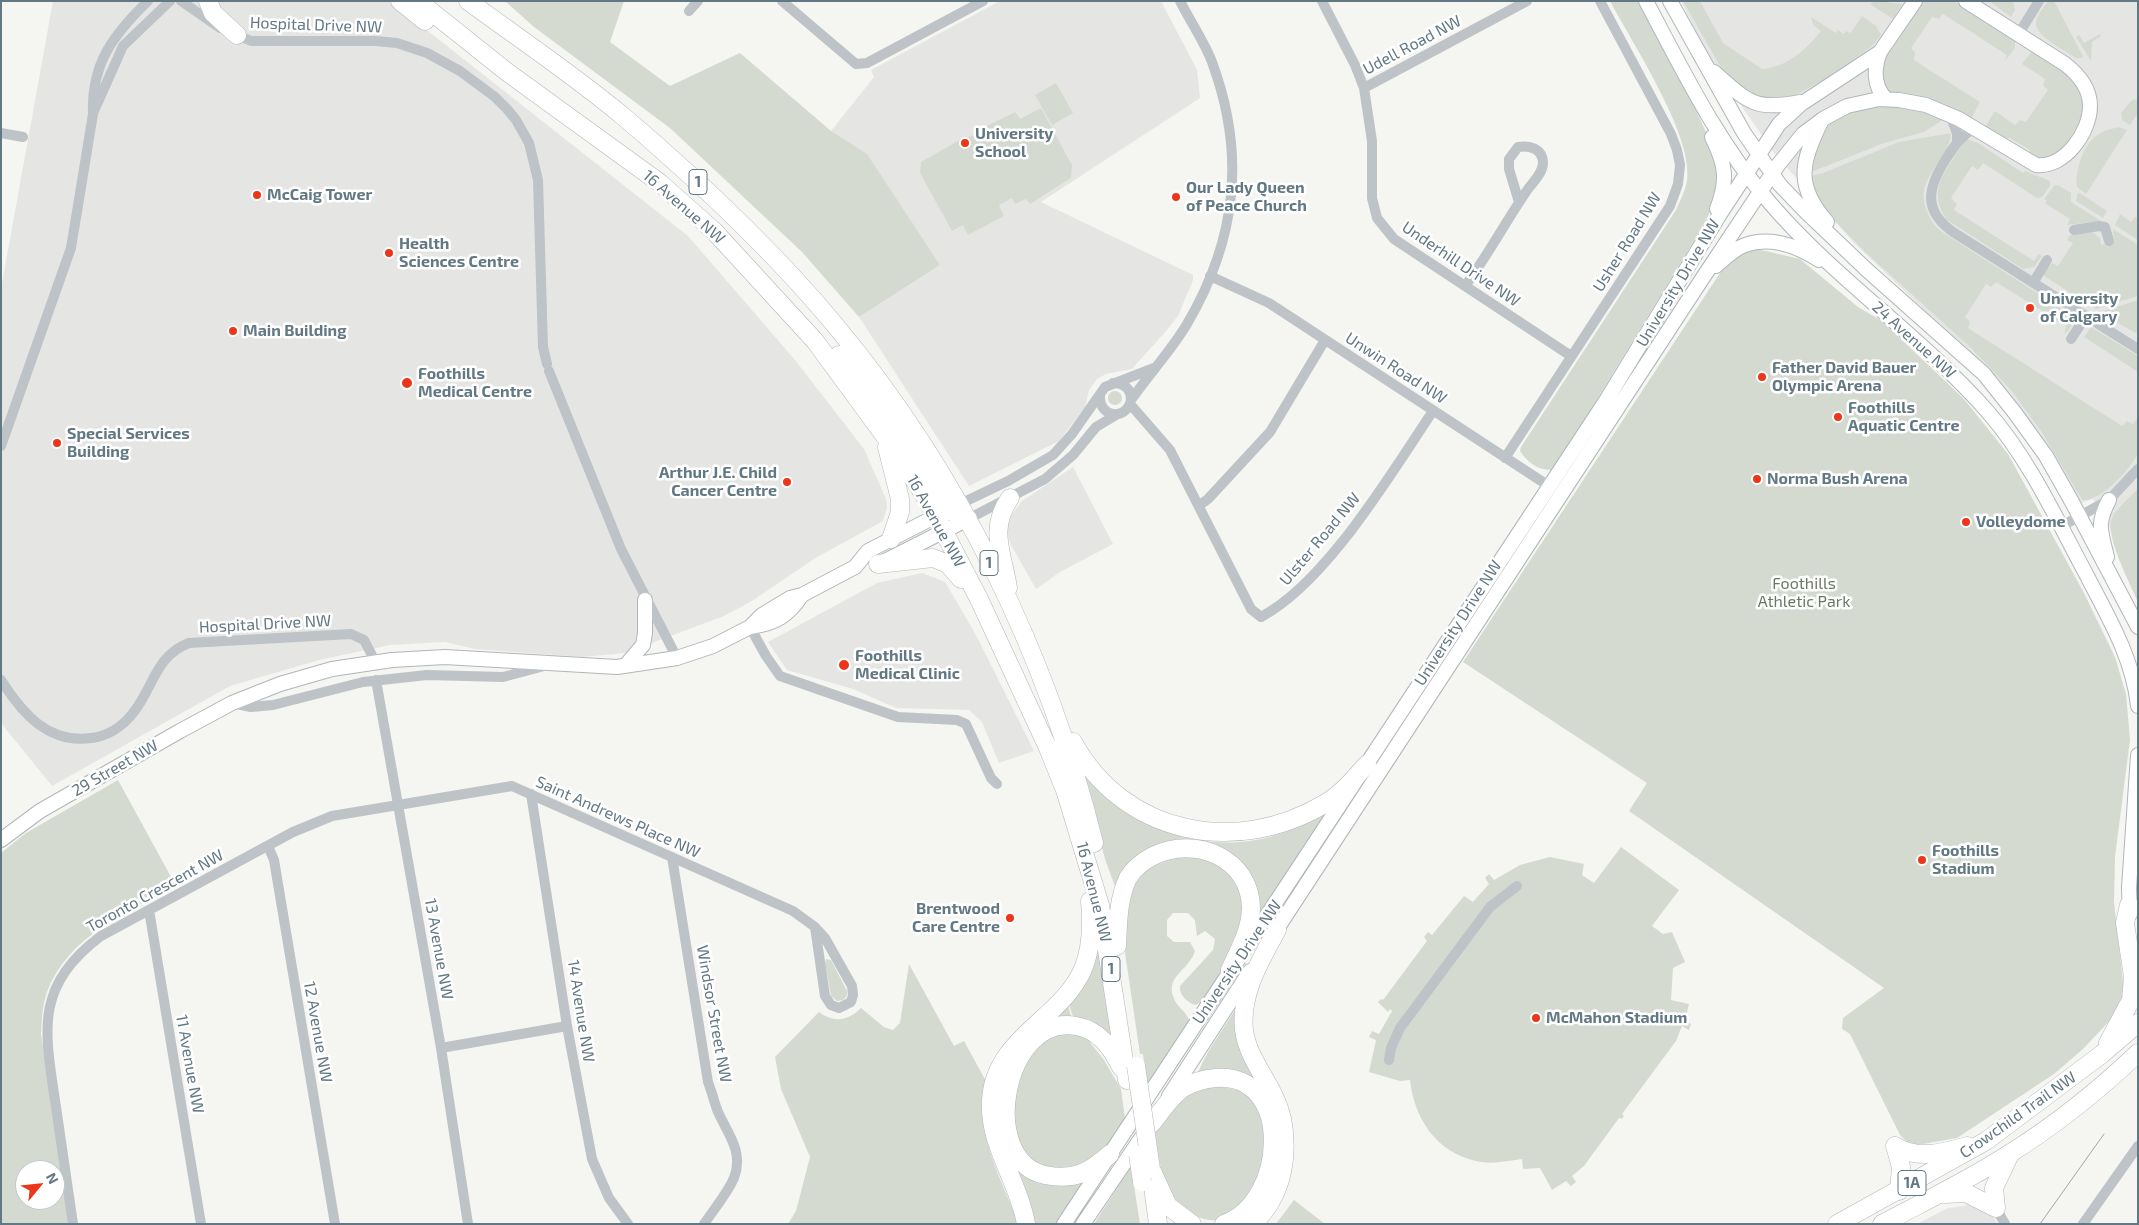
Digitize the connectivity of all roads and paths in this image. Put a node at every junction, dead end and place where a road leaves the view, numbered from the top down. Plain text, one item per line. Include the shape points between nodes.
1 (148, 1) edge
2 (170, 1) edge
3 (181, 1) edge
4 (208, 1) edge
5 (400, 1) edge
6 (418, 1) edge
7 (468, 1) edge
8 (698, 1) edge
9 (782, 1) edge
10 (983, 1) edge
11 (1180, 1) edge
12 (1322, 1) edge
13 (1527, 1) edge
14 (1600, 1) edge
15 (1646, 1) edge
16 (1670, 1) edge
17 (1915, 1) edge
18 (1966, 1) edge
19 (2039, 1) edge
20 (690, 11) dead end
21 (238, 35) junction
22 (2018, 35) junction
23 (1880, 52) junction
24 (1704, 63) junction
25 (507, 72) junction
26 (1684, 72) junction
27 (1364, 88) junction
28 (1886, 99) junction
29 (1805, 101) junction
30 (93, 114) junction
31 (1950, 115) junction
32 (1823, 119) junction
33 (1975, 128) junction
34 (1, 134) edge
35 (23, 137) dead end
36 (1957, 142) junction
37 (1759, 156) junction
38 (1747, 174) junction
39 (1772, 174) junction
40 (660, 183) junction
41 (1761, 192) junction
42 (1519, 202) junction
43 (2074, 230) dead end
44 (1710, 231) junction
45 (2109, 241) dead end
46 (2047, 260) dead end
47 (1867, 270) junction
48 (1210, 276) junction
49 (1704, 276) junction
50 (1844, 277) junction
51 (2033, 283) junction
52 (1465, 286) junction
53 (2086, 316) junction
54 (2071, 339) dead end
55 (1325, 340) junction
56 (2136, 345) edge
57 (1571, 356) junction
58 (1154, 368) junction
59 (1113, 383) junction
60 (1100, 395) junction
61 (1131, 402) junction
62 (1433, 411) junction
63 (1116, 415) junction
64 (872, 418) junction
65 (1, 446) edge
66 (1505, 458) junction
67 (2138, 469) edge
68 (1548, 486) junction
69 (1560, 494) junction
70 (1010, 498) junction
71 (2109, 500) junction
72 (1200, 505) junction
73 (951, 516) junction
74 (2080, 517) junction
75 (2060, 527) junction
76 (891, 539) junction
77 (878, 564) junction
78 (855, 567) junction
79 (2110, 573) junction
80 (979, 599) junction
81 (646, 600) junction
82 (1011, 606) junction
83 (750, 627) junction
84 (2138, 628) edge
85 (677, 658) junction
86 (489, 659) junction
87 (376, 661) junction
88 (552, 664) junction
89 (625, 666) junction
90 (472, 677) junction
91 (1, 680) edge
92 (376, 680) junction
93 (280, 684) junction
94 (295, 698) junction
95 (232, 703) junction
96 (2138, 706) edge
97 (1058, 718) junction
98 (2138, 755) edge
99 (1367, 764) junction
100 (997, 784) dead end
101 (531, 794) junction
102 (398, 804) junction
103 (1, 840) edge
104 (268, 846) junction
105 (672, 857) junction
106 (1087, 859) junction
107 (1517, 886) dead end
108 (2133, 906) edge
109 (148, 910) junction
110 (815, 928) junction
111 (1277, 930) junction
112 (1117, 946) junction
113 (2138, 950) edge
114 (1230, 970) junction
115 (2138, 1023) edge
116 (567, 1026) junction
117 (441, 1048) junction
118 (2138, 1052) edge
119 (2102, 1054) junction
120 (1389, 1060) dead end
121 (2138, 1064) edge
122 (2119, 1071) junction
123 (1132, 1073) junction
124 (1152, 1122) junction
125 (1986, 1140) junction
126 (2138, 1146) edge
127 (1110, 1154) junction
128 (2010, 1154) junction
129 (1146, 1176) junction
130 (1899, 1191) junction
131 (1940, 1194) junction
132 (1996, 1208) junction
133 (73, 1224) edge
134 (201, 1224) edge
135 (335, 1224) edge
136 (468, 1224) edge
137 (628, 1224) edge
138 (704, 1224) edge
139 (1026, 1224) edge
140 (1064, 1224) edge
141 (1083, 1224) edge
142 (1148, 1224) edge
143 (1158, 1224) edge
144 (1192, 1224) edge
145 (1224, 1224) edge
146 (1254, 1224) edge
147 (1837, 1224) edge
148 (1882, 1224) edge
149 (2005, 1224) edge
150 (2082, 1224) edge

1 - 30 street via 118,31 105,53 92,93
2 - 30 street via 123,46
3 - 21 street, Hospital Drive NW via 217,27
4 - 21 highway via 213,12
5 - 25 highway via 465,50
6 - 25 highway, 16 Avenue NW / 1
7 - 73 highway, 16 Avenue NW / 1 via 622,115 697,181 771,253 867,365
8 - 20 street
9 - 10 street via 856,64 867,63
11 - 48 street via 1211,60 1230,128 1232,198 1222,245
12 - 27 street, Underhill Drive NW
13 - 27 street, Udell Road NW
14 - 57 street, Usher Road NW via 1671,134 1680,165 1678,184 1670,206
15 - 26 street, 24 Avenue NW
16 - 24 street, 24 Avenue NW
17 - 23 street, University Drive NW
18 - 22 street, University Drive NW
19 - 22 street
21 - 81 street, Hospital Drive NW via 250,41 397,43 427,53 460,71 495,97 516,120 529,143 538,180 544,347 548,368 592,484
22 - 33 street, University Drive NW via 2071,69 2084,84 2090,105 2085,128 2066,156 2044,166 2027,161
23 - 28 street, University Drive NW via 1876,78
23 - 29 street, University Drive NW
24 - 29 street via 1744,98 1778,106
24 - 37 street, 24 Avenue NW
25 - 40 highway, 16 Avenue NW / 1
26 - 38 street, 24 Avenue NW via 1721,137
26 - 44 street via 1725,171 1725,188
27 - 52 street, Underhill Drive NW via 1372,141 1372,198 1377,218 1394,239
28 - 31 street, University Drive NW via 1917,103
28 - 32 street, University Drive NW via 1857,103
29 - 37 street, University Drive NW via 1779,124
30 - 65 street via 71,248
31 - 33 street, University Drive NW
31 - 36 street
32 - 39 street, University Drive NW via 1803,134
32 - 47 street via 1806,156 1804,175 1807,191 1817,211
33 - 36 street
34 - 35 street
36 - 51 street via 1933,180 1931,198 1935,212 1948,229
37 - 38 street, University Drive NW
37 - 39 street, 24 Avenue NW
38 - 41 street, 24 Avenue NW
38 - 44 street, University Drive NW
39 - 41 street, University Drive NW
39 - 47 street, 24 Avenue NW via 1806,212
40 - 64 highway, 16 Avenue NW / 1 via 714,232 786,308 815,341
40 - 73 highway via 727,229 806,313 876,400
41 - 49 street, University Drive NW
41 - 50 street, 24 Avenue NW
42 - 42 street via 1541,172 1543,163 1539,152 1532,147 1518,147 1508,159
42 - 52 street
43 - 45 street via 2105,227
44 - 68 street, University Drive NW via 1607,399
46 - 51 street
47 - 74 street, 24 Avenue NW via 1984,374 2046,456
48 - 55 street, Unwin Road NW via 1268,303
48 - 58 street via 1187,324
49 - 50 street via 1746,245 1778,242 1803,251
49 - 69 street, University Drive NW
50 - 75 street, 24 Avenue NW via 1950,372 1989,414 2020,455
51 - 53 street
52 - 57 street, Underhill Drive NW
53 - 54 street
53 - 56 street
55 - 62 street, Unwin Road NW
55 - 72 street via 1270,432
57 - 66 street, Usher Road NW
58 - 59 street
58 - 61 street
59 - 60 street via 1105,386
59 - 61 street via 1127,387
60 - 63 street via 1103,409
60 - 73 street via 1053,455
61 - 63 street via 1125,412
61 - 72 street, Ulster Road NW via 1170,450
62 - 66 street, Unwin Road NW
62 - 72 street, Ulster Road NW via 1378,492 1324,562 1293,595 1261,617 1252,609
63 - 70 street via 1096,427 1052,473
64 - 73 highway, 16 Avenue NW / 1 via 900,457
64 - 76 highway via 886,446 900,499 900,512
66 - 68 street, Unwin Road NW
67 - 71 street
68 - 69 street, Unwin Road NW
68 - 99 street, University Drive NW
69 - 111 street, University Drive NW
70 - 73 street
70 - 82 highway via 999,516 997,527
71 - 74 street
71 - 79 street via 2100,523
73 - 76 street, 29 Street NW
73 - 77 street, 29 Street NW
73 - 80 highway, 16 Avenue NW / 1
73 - 82 highway, 16 Avenue NW / 1
74 - 75 street
74 - 79 street, 24 Avenue NW
75 - 96 street, 24 Avenue NW via 2122,645
76 - 78 street, 29 Street NW via 868,551
77 - 78 street, 29 Street NW
77 - 80 highway via 922,558 940,560 948,564
78 - 83 street, 29 Street NW via 802,596 792,611 767,624
79 - 84 street, 24 Avenue NW
80 - 106 highway, 16 Avenue NW / 1 via 1051,755
81 - 85 street, Hospital Drive NW
81 - 89 street via 643,644
82 - 97 highway, 16 Avenue NW / 1
83 - 85 street, 29 Street NW via 714,646
83 - 100 street via 780,676 898,717 957,720 966,724 991,778
85 - 89 street, 29 Street NW
86 - 87 street, 29 Street NW via 445,657
86 - 88 street, 29 Street NW
86 - 90 street via 485,669
87 - 91 street, Hospital Drive NW via 364,640 351,634 190,643 168,655 134,712 120,726 98,737 68,739 33,721
87 - 93 street, 29 Street NW
88 - 89 street, 29 Street NW
88 - 90 street, 29 Street NW via 504,677
90 - 92 street, 29 Street NW via 427,675
92 - 94 street, 29 Street NW
92 - 102 street, 13 Avenue NW
93 - 94 street
93 - 95 street, 29 Street NW
94 - 95 street, 29 Street NW via 250,707
95 - 103 street, 29 Street NW via 23,821
97 - 99 highway via 1090,769 1117,797 1138,811 1170,825 1199,830 1249,830 1296,816 1326,803 1348,786
97 - 112 highway, 16 Avenue NW / 1 via 1090,828
98 - 108 street via 2130,874
99 - 114 street, University Drive NW
101 - 102 street, Saint Andrews Place NW via 512,786
101 - 105 street, Saint Andrews Place NW
101 - 116 street, 14 Avenue NW
102 - 104 street, Toronto Crescent NW via 332,816
102 - 117 street, 13 Avenue NW
104 - 109 street, Toronto Crescent NW
104 - 135 street, 12 Avenue NW via 274,860
105 - 110 street, Saint Andrews Place NW via 793,911
105 - 138 street, Windsor Street NW via 708,1082 737,1155 737,1169 732,1182
106 - 123 highway, 16 Avenue NW / 1 via 1100,905
106 - 139 highway via 1092,928 1083,969 1064,997 1028,1030 1005,1058 991,1100 996,1138
107 - 120 street via 1490,907 1400,1028
108 - 113 street
108 - 119 highway via 2126,924 2132,977 2131,1000
109 - 133 street, Toronto Crescent NW via 84,948 62,976 49,1006 47,1049
109 - 134 street, 11 Avenue NW
110 - 110 street, Saint Andrews Place NW via 825,996 831,1005 839,1008 851,1002 852,986
111 - 124 street, University Drive NW
111 - 146 highway via 1254,974 1245,1005 1245,1036 1281,1111 1285,1139 1281,1170 1272,1199
112 - 114 highway via 1120,905 1133,871 1142,861 1161,852 1182,847 1201,848 1214,852 1237,871 1248,894 1250,924
112 - 123 highway, 16 Avenue NW / 1
114 - 127 street, University Drive NW
115 - 119 highway, Crowchild Trail NW / 1A
116 - 117 street
116 - 137 street, 14 Avenue NW via 592,1159 609,1198
117 - 136 street, 13 Avenue NW
118 - 122 highway, Crowchild Trail NW / 1A
119 - 125 highway, Crowchild Trail NW / 1A
121 - 122 highway
122 - 128 highway, Crowchild Trail NW / 1A
123 - 127 highway via 1106,1042 1086,1028 1072,1026 1053,1028 1034,1040 1020,1056 1009,1082 1007,1128 1020,1159 1030,1168 1056,1177 1081,1174 1093,1169
123 - 129 highway, 16 Avenue NW / 1, bridge
124 - 141 street, University Drive NW
124 - 145 highway via 1182,1089 1196,1081 1230,1078 1261,1097 1271,1121 1274,1145 1270,1166 1263,1186 1248,1210
125 - 130 highway, Crowchild Trail NW / 1A
125 - 130 highway via 1931,1154 1905,1152 1895,1146 1901,1167
126 - 150 street
127 - 140 street, University Drive NW
128 - 131 highway, Crowchild Trail NW / 1A
128 - 132 highway via 1994,1188
129 - 142 highway, 16 Avenue NW / 1
129 - 143 highway, 16 Avenue NW / 1
129 - 144 highway via 1168,1206
130 - 147 highway, Crowchild Trail NW / 1A
131 - 132 highway via 1966,1193
131 - 148 highway, Crowchild Trail NW / 1A
132 - 149 street

